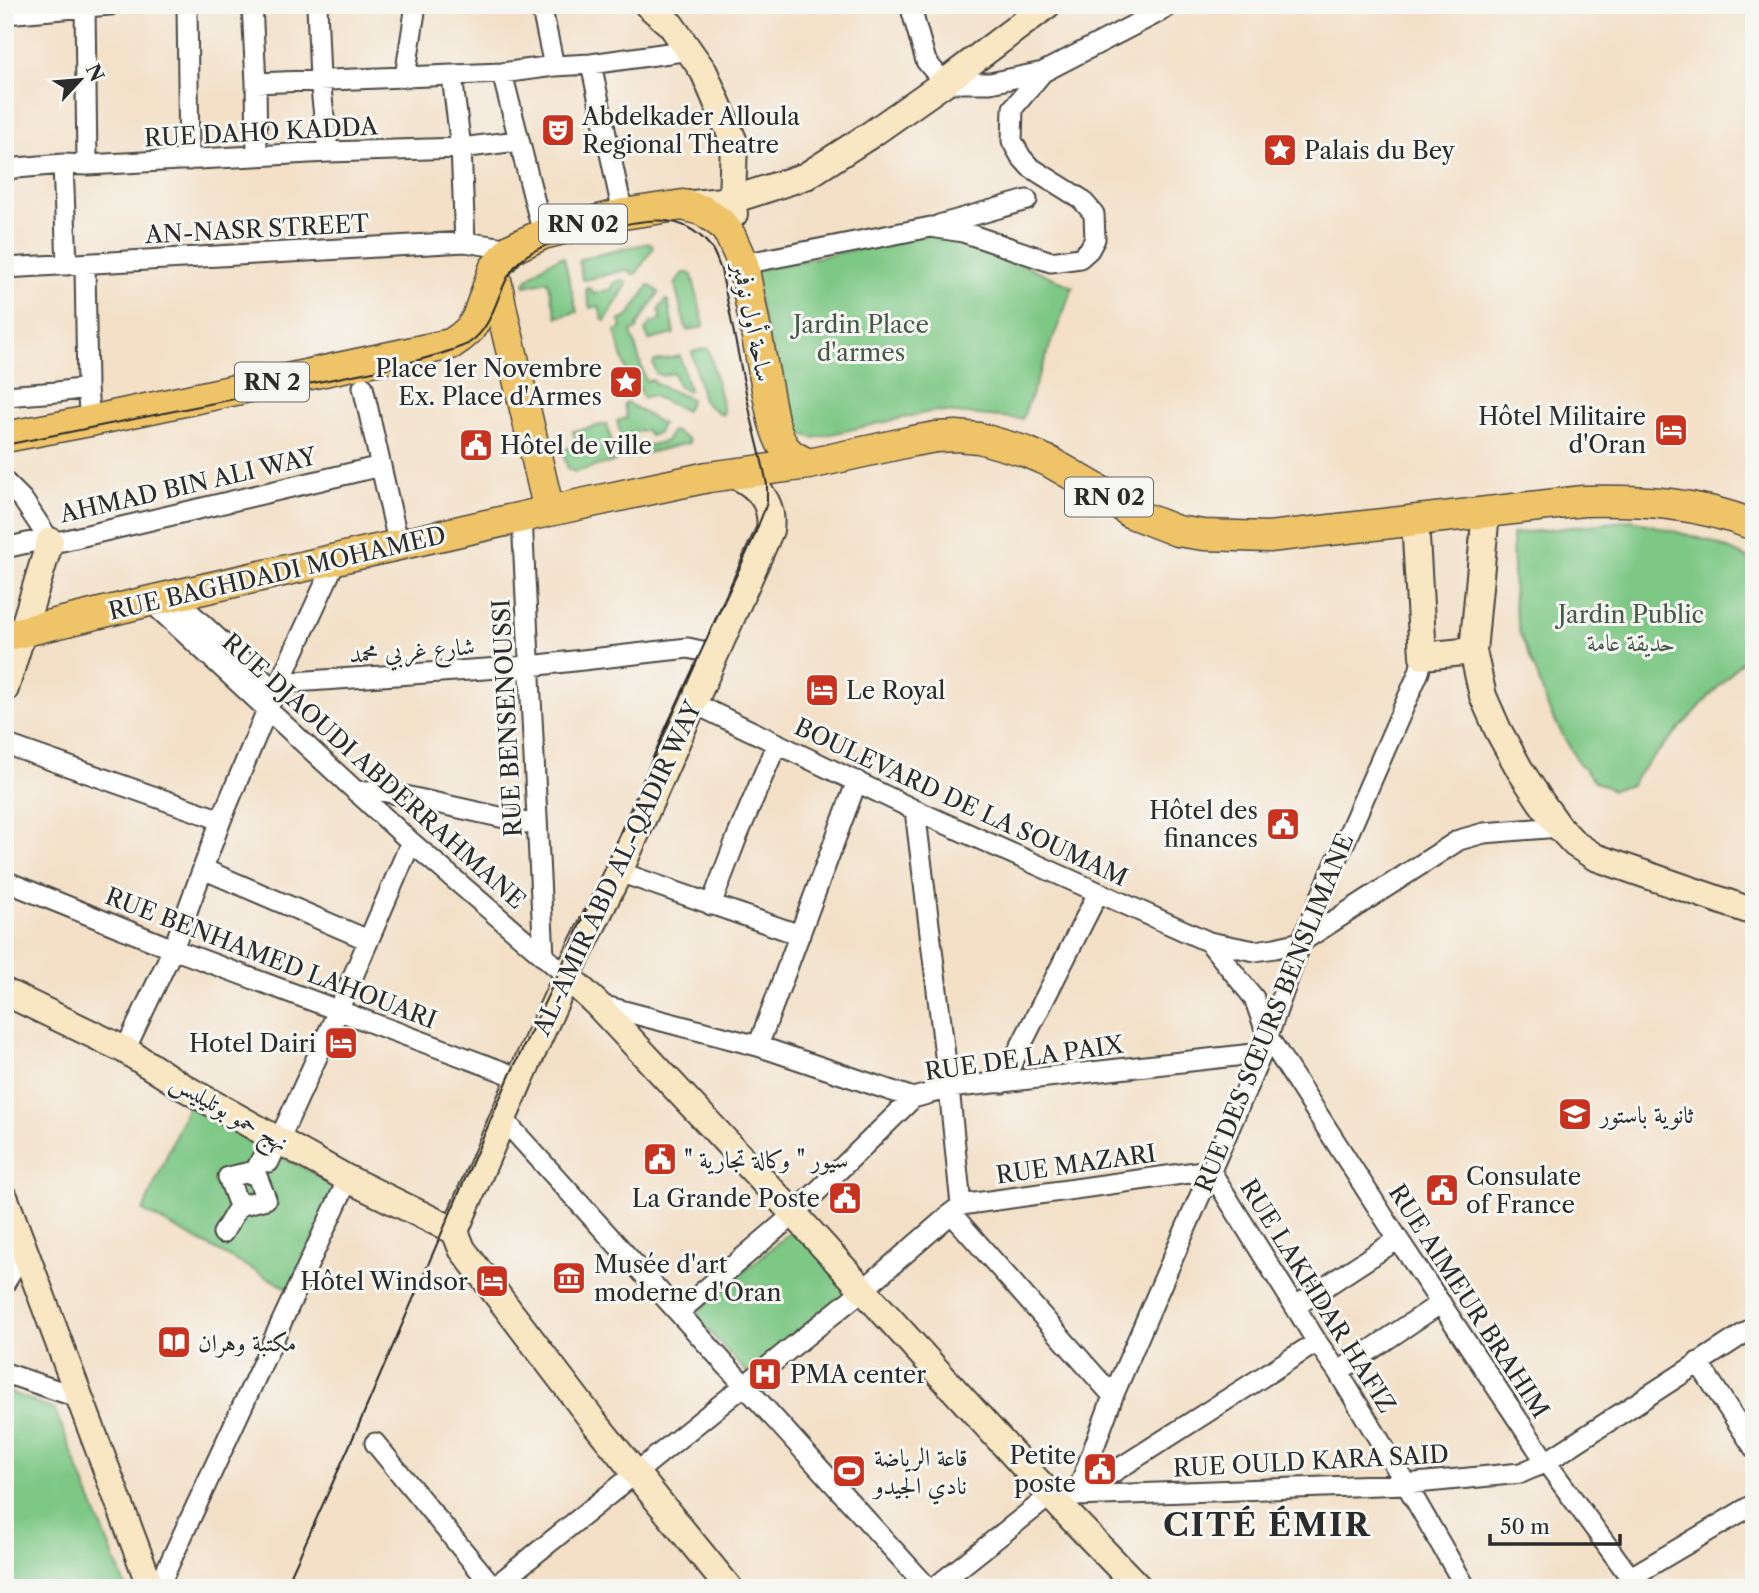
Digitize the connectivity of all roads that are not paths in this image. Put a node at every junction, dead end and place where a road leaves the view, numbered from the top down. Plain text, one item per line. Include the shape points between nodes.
1 (110, 5) edge
2 (187, 5) edge
3 (252, 5) edge
4 (317, 5) edge
5 (416, 5) edge
6 (541, 5) edge
7 (648, 5) edge
8 (910, 5) edge
9 (1047, 5) edge
10 (1170, 5) edge
11 (85, 7) edge
12 (5, 14) edge
13 (690, 50) junction
14 (591, 64) junction
15 (554, 66) junction
16 (1043, 72) junction
17 (502, 73) junction
18 (452, 76) junction
19 (405, 77) junction
20 (320, 80) junction
21 (256, 83) junction
22 (944, 83) junction
23 (518, 141) junction
24 (461, 148) junction
25 (328, 152) junction
26 (257, 156) junction
27 (188, 160) junction
28 (63, 164) junction
29 (88, 165) junction
30 (5, 169) edge
31 (732, 200) junction
32 (1027, 200) dead end
33 (683, 205) junction
34 (623, 214) junction
35 (931, 227) junction
36 (543, 234) junction
37 (465, 242) junction
38 (503, 259) junction
39 (76, 264) junction
40 (743, 264) junction
41 (5, 268) edge
42 (363, 387) dead end
43 (87, 388) junction
44 (5, 396) edge
45 (90, 421) junction
46 (5, 438) edge
47 (809, 464) junction
48 (381, 466) junction
49 (732, 474) junction
50 (5, 482) edge
51 (1486, 512) junction
52 (535, 514) junction
53 (1415, 521) junction
54 (1754, 525) edge
55 (50, 541) junction
56 (399, 546) junction
57 (5, 548) edge
58 (336, 560) junction
59 (161, 599) junction
60 (14, 634) edge
61 (1473, 651) junction
62 (715, 654) junction
63 (1423, 656) junction
64 (530, 666) junction
65 (278, 688) junction
66 (5, 689) edge
67 (693, 703) junction
68 (267, 710) junction
69 (777, 743) junction
70 (5, 744) edge
71 (857, 781) junction
72 (356, 792) junction
73 (915, 810) junction
74 (221, 820) junction
75 (536, 825) junction
76 (1559, 827) junction
77 (411, 842) junction
78 (203, 869) junction
79 (619, 872) junction
80 (5, 881) edge
81 (1098, 893) junction
82 (711, 905) junction
83 (1754, 912) edge
84 (800, 935) junction
85 (368, 940) junction
86 (1301, 942) junction
87 (1209, 943) junction
88 (173, 949) junction
89 (544, 957) junction
90 (567, 976) junction
91 (5, 992) edge
92 (596, 1003) junction
93 (338, 1011) junction
94 (1265, 1045) junction
95 (758, 1046) junction
96 (125, 1050) junction
97 (520, 1079) junction
98 (1002, 1083) junction
99 (949, 1088) junction
100 (913, 1098) junction
101 (503, 1119) junction
102 (279, 1139) junction
103 (1210, 1170) junction
104 (255, 1171) junction
105 (348, 1179) junction
106 (5, 1199) edge
107 (239, 1206) junction
108 (956, 1209) junction
109 (794, 1214) junction
110 (455, 1231) junction
111 (223, 1233) dead end
112 (1398, 1238) junction
113 (24, 1248) junction
114 (5, 1283) edge
115 (863, 1290) junction
116 (1441, 1303) junction
117 (1296, 1306) junction
118 (679, 1312) junction
119 (1754, 1327) edge
120 (1317, 1342) junction
121 (1698, 1362) junction
122 (1338, 1372) junction
123 (5, 1373) edge
124 (744, 1384) junction
125 (1113, 1396) junction
126 (81, 1401) junction
127 (375, 1443) dead end
128 (1754, 1448) edge
129 (1546, 1462) junction
130 (635, 1474) junction
131 (1406, 1484) junction
132 (1063, 1500) junction
133 (1754, 1504) edge
134 (1634, 1582) edge
135 (150, 1588) edge
136 (158, 1588) edge
137 (494, 1588) edge
138 (729, 1588) edge
139 (931, 1588) edge
140 (1139, 1588) edge
141 (1466, 1588) edge

1 - 11 street
2 - 27 street
3 - 21 street
4 - 20 street
5 - 19 street
6 - 15 street
7 - 13 main road
8 - 22 street via 926,61
9 - 22 main road
10 - 16 street
11 - 12 street
11 - 29 street
13 - 14 street
13 - 31 main road via 734,142
14 - 15 street
14 - 34 street
15 - 17 street
16 - 22 street via 990,83
16 - 35 street via 1013,108 1012,141 1030,167 1081,199 1094,214 1095,239 1089,250 1080,258 1051,262 963,232
17 - 18 street
17 - 23 street
18 - 19 street
18 - 24 street
19 - 20 street
20 - 21 street
20 - 25 street
21 - 26 street
22 - 31 main road via 806,176
23 - 24 street, RUE DAHO KADDA
23 - 36 street
24 - 25 street, RUE DAHO KADDA
24 - 37 street
25 - 26 street, RUE DAHO KADDA
26 - 27 street, RUE DAHO KADDA
27 - 29 street, RUE DAHO KADDA
28 - 29 street, RUE DAHO KADDA
28 - 30 street, RUE DAHO KADDA
28 - 39 street
31 - 33 main road
31 - 40 main road
32 - 35 street
33 - 34 main road, RN 02
33 - 40 main road, ساحة أول نوفمبر via 704,211 722,224
34 - 36 main road, RN 02
35 - 40 street
36 - 38 main road, RN 02
37 - 38 street, AN-NASR STREET
37 - 39 street, AN-NASR STREET
38 - 45 main road, RN 2 via 477,318 451,344
38 - 52 main road via 502,311
39 - 41 street, AN-NASR STREET
39 - 43 street
40 - 47 main road, ساحة أول نوفمبر via 778,437 794,458
42 - 48 street
43 - 44 street
43 - 45 street
45 - 46 main road, RN 2
47 - 49 main road
47 - 53 main road, RN 02 via 914,441 979,438 1050,462 1130,513 1177,531 1269,537
48 - 55 street, AHMAD BIN ALI WAY
48 - 56 street
49 - 52 main road
49 - 62 main road, AL-AMIR ABD AL-QADIR WAY via 756,487 770,516 769,530
50 - 55 street
51 - 53 main road, RN 02
51 - 54 main road, RN 02 via 1631,500 1702,509
51 - 61 main road
52 - 56 main road, RUE BAGHDADI MOHAMED
52 - 64 street, RUE BENSENOUSSI
53 - 63 main road, RUE DES SŒURS BENSLIMANE
55 - 57 street, AHMAD BIN ALI WAY
55 - 60 main road
56 - 58 main road, RUE BAGHDADI MOHAMED
58 - 59 main road, RUE BAGHDADI MOHAMED
58 - 65 street
59 - 60 main road, RUE BAGHDADI MOHAMED
59 - 65 street
59 - 68 street, RUE DJAOUDI ABDERRAHMANE
60 - 66 main road
61 - 63 main road
61 - 76 main road via 1483,696 1498,730
62 - 64 street, شارع غربي محمد via 688,648
62 - 67 main road, AL-AMIR ABD AL-QADIR WAY
63 - 86 street, RUE DES SŒURS BENSLIMANE
64 - 65 street, شارع غربي محمد
64 - 75 street, RUE BENSENOUSSI
65 - 68 street
67 - 69 street, BOULEVARD DE LA SOUMAM
67 - 79 main road, AL-AMIR ABD AL-QADIR WAY
68 - 72 street, RUE DJAOUDI ABDERRAHMANE
68 - 74 street
69 - 71 street, BOULEVARD DE LA SOUMAM
69 - 82 street
70 - 74 street
71 - 73 street, BOULEVARD DE LA SOUMAM
71 - 84 street
72 - 75 street via 378,790
72 - 77 street, RUE DJAOUDI ABDERRAHMANE
73 - 81 street, BOULEVARD DE LA SOUMAM
73 - 99 street
74 - 78 street
75 - 89 street, RUE BENSENOUSSI
76 - 83 main road via 1595,858
76 - 86 street via 1484,833 1459,840
77 - 85 street
77 - 89 street, RUE DJAOUDI ABDERRAHMANE
78 - 85 street
78 - 88 street
79 - 82 street
79 - 90 main road, AL-AMIR ABD AL-QADIR WAY
80 - 88 street, RUE BENHAMED LAHOUARI
81 - 87 street, BOULEVARD DE LA SOUMAM
81 - 98 street
82 - 84 street
84 - 95 street
85 - 93 street
86 - 87 street via 1255,951
86 - 94 street, RUE DES SŒURS BENSLIMANE
87 - 94 street, RUE AIMEUR BRAHIM via 1254,998
88 - 93 street, RUE BENHAMED LAHOUARI
88 - 96 street
89 - 90 street, RUE DJAOUDI ABDERRAHMANE
90 - 92 main road
90 - 97 main road, AL-AMIR ABD AL-QADIR WAY
91 - 96 main road, نهج حمو بوتليليس
92 - 95 street, RUE DE LA PAIX
92 - 109 main road
93 - 97 street, RUE BENHAMED LAHOUARI
93 - 102 street
94 - 98 street, RUE DE LA PAIX
94 - 103 street, RUE DES SŒURS BENSLIMANE
94 - 112 street, RUE AIMEUR BRAHIM
95 - 100 street, RUE DE LA PAIX
96 - 102 main road, نهج حمو بوتليليس
97 - 101 main road, AL-AMIR ABD AL-QADIR WAY
98 - 99 street, RUE DE LA PAIX
99 - 100 street, RUE DE LA PAIX
99 - 108 street
100 - 109 street
101 - 110 main road, AL-AMIR ABD AL-QADIR WAY
101 - 118 street
102 - 104 street via 269,1162 262,1158
102 - 105 main road, نهج حمو بوتليليس
103 - 108 street, RUE MAZARI
103 - 117 street, RUE LAKHDAR HAFIZ
103 - 125 street, RUE DES SŒURS BENSLIMANE
104 - 107 street via 266,1199
104 - 107 street via 228,1177
105 - 110 main road, نهج حمو بوتليليس
105 - 136 street
106 - 113 main road
107 - 111 street
108 - 115 street
108 - 125 street
109 - 115 main road
109 - 118 street
110 - 130 main road via 462,1249
112 - 116 street, RUE AIMEUR BRAHIM
112 - 117 street
113 - 114 street
113 - 126 main road
115 - 124 street
115 - 132 main road
116 - 122 street
116 - 129 street, RUE AIMEUR BRAHIM
117 - 120 street, RUE LAKHDAR HAFIZ
118 - 124 street
119 - 121 street, RUE OULD KARA SAID
120 - 122 street, RUE LAKHDAR HAFIZ
120 - 132 street
121 - 128 street
121 - 129 street, RUE OULD KARA SAID
122 - 131 street, RUE LAKHDAR HAFIZ
123 - 126 street
124 - 130 street
124 - 139 street
125 - 132 street, RUE DES SŒURS BENSLIMANE
126 - 135 main road
127 - 137 street
129 - 131 street, RUE OULD KARA SAID via 1521,1474
129 - 134 street, RUE AIMEUR BRAHIM
130 - 137 street
130 - 138 main road
131 - 132 street, RUE OULD KARA SAID
131 - 141 street, RUE LAKHDAR HAFIZ
132 - 139 street
132 - 140 main road
133 - 134 street

